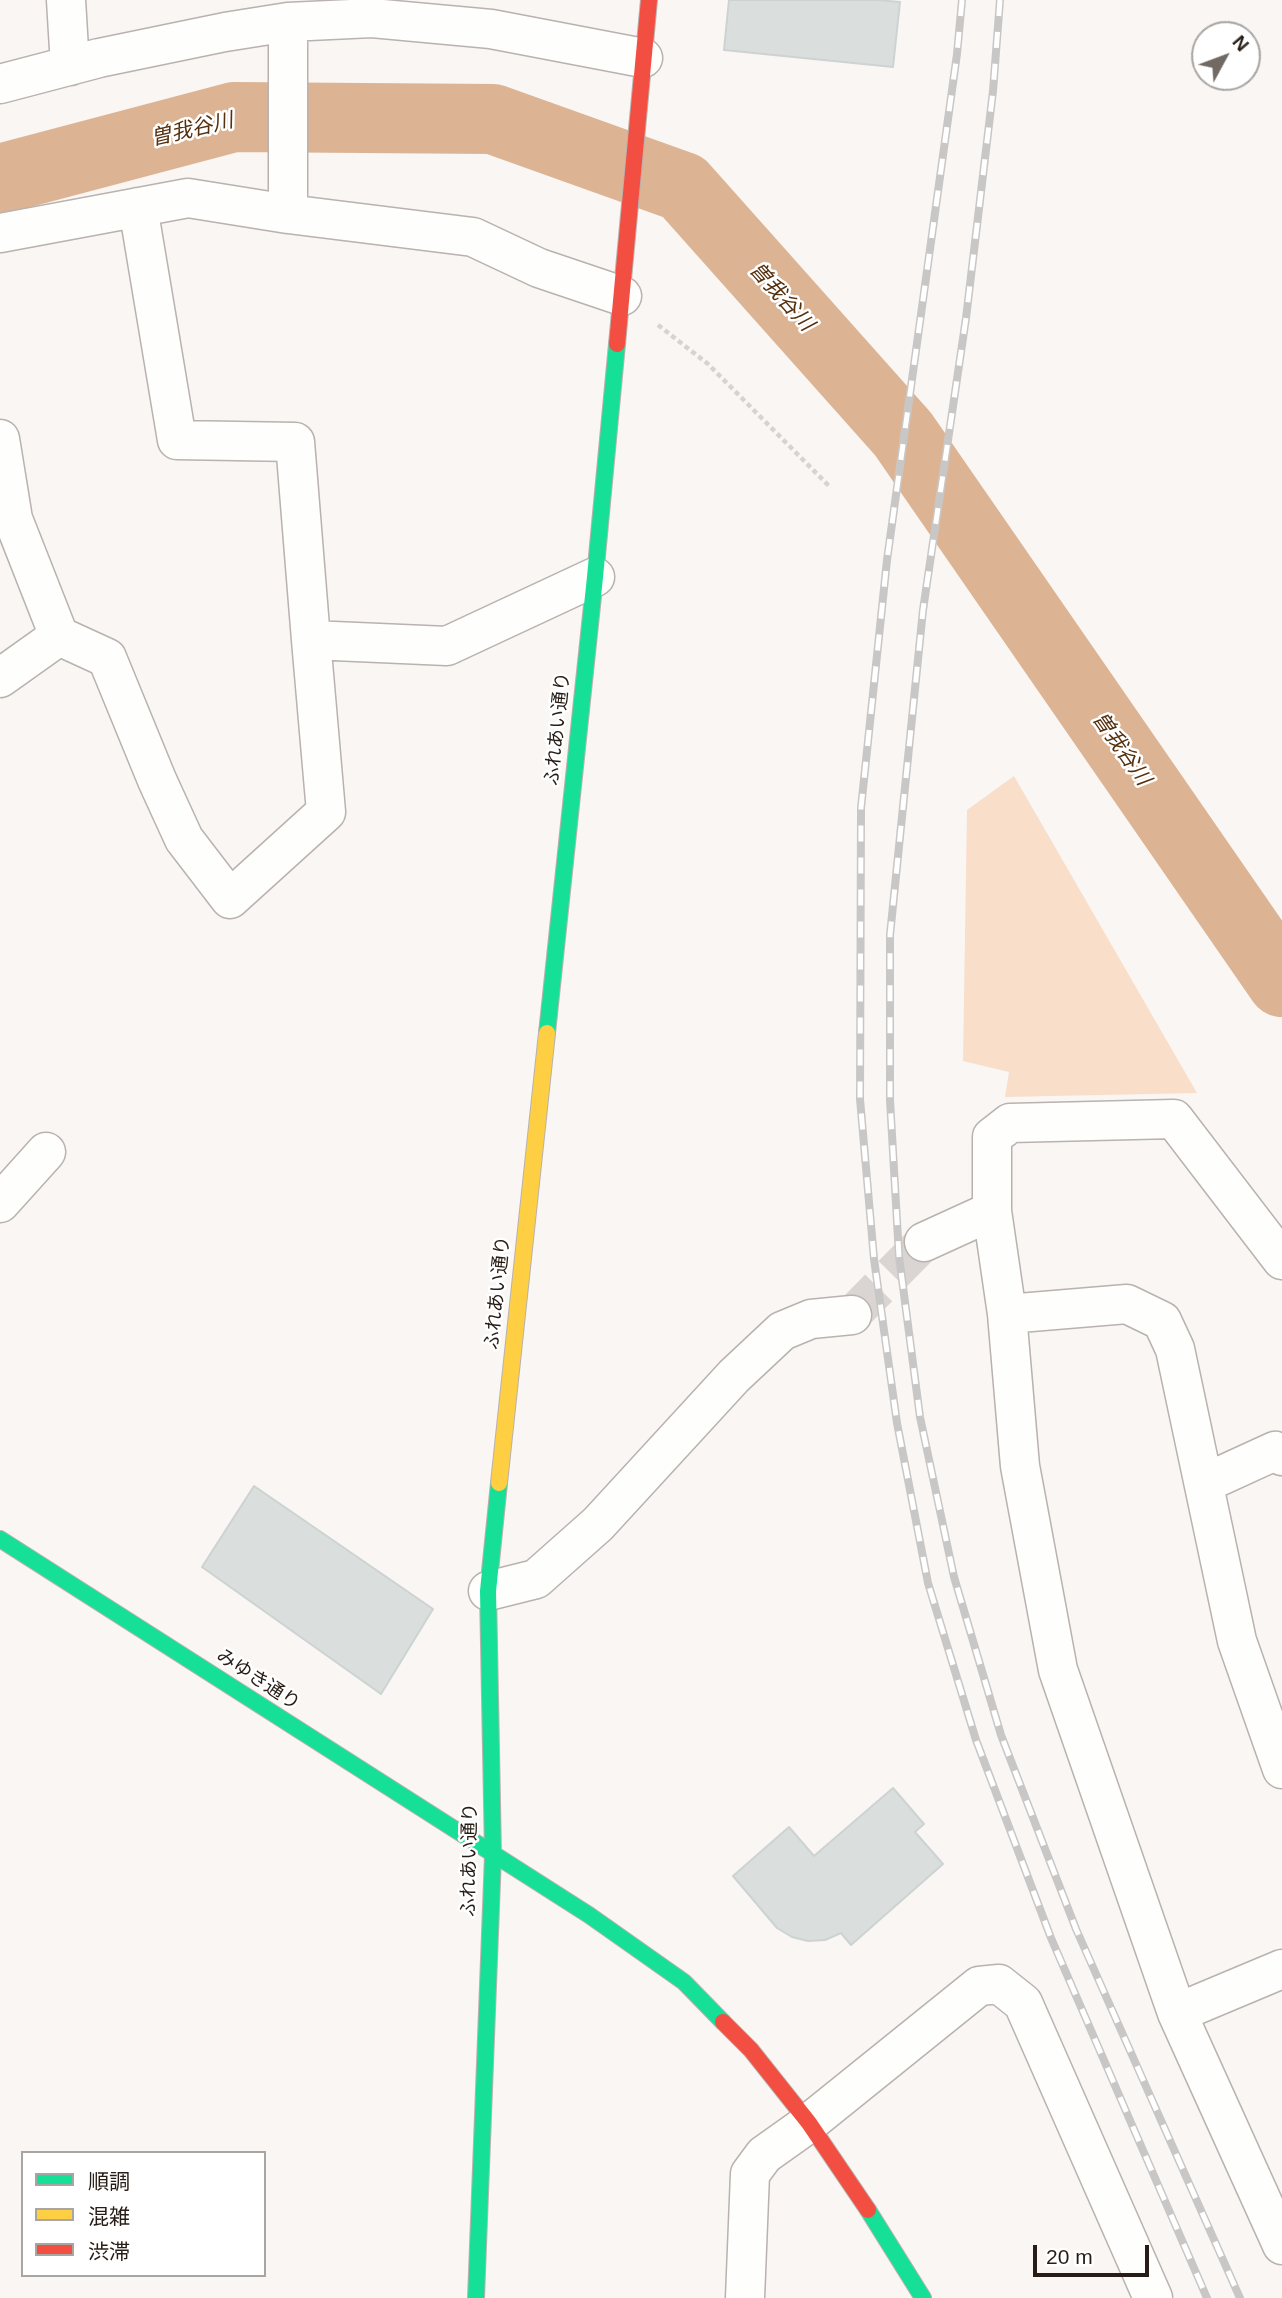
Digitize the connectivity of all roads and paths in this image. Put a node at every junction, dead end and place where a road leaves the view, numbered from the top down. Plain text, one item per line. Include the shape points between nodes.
1 (66, 0) edge
2 (649, 0) edge
3 (288, 41) dead end
4 (643, 58) junction
5 (70, 66) junction
6 (0, 84) edge
7 (138, 207) junction
8 (288, 215) junction
9 (0, 233) edge
10 (622, 296) junction
11 (0, 439) edge
12 (831, 488) dead end
13 (595, 577) junction
14 (59, 636) junction
15 (311, 640) junction
16 (0, 678) edge
17 (46, 1152) dead end
18 (0, 1203) edge
19 (992, 1212) junction
20 (924, 1241) tunnel mouth
21 (1282, 1260) edge
22 (1007, 1314) junction
23 (852, 1315) tunnel mouth
24 (1282, 1455) edge
25 (1205, 1483) junction
26 (0, 1539) edge
27 (488, 1591) junction
28 (1282, 1769) edge
29 (493, 1855) junction
30 (1282, 1969) edge
31 (1177, 2013) junction
32 (809, 2123) junction
33 (1282, 2245) edge
34 (476, 2298) edge
35 (745, 2298) edge
36 (923, 2298) edge
37 (1153, 2298) edge

1 - 5 street
2 - 4 street
3 - 8 street
4 - 5 street via 491,29 372,18 275,24
4 - 10 street, ふれあい通り
5 - 6 street
7 - 8 street via 188,198
7 - 9 street
7 - 15 street via 177,440 295,442
8 - 10 street via 473,237 538,268
10 - 12 path via 708,364
10 - 13 street, ふれあい通り
11 - 14 street via 13,519
13 - 15 street via 447,646
13 - 27 street, ふれあい通り
14 - 15 street via 107,657 184,839 230,899 326,812
14 - 16 street
17 - 18 street
19 - 20 street
19 - 21 street via 992,1137 1010,1123 1174,1119
19 - 22 street
22 - 25 street via 1127,1304 1162,1321 1175,1349
22 - 31 street via 1020,1466 1058,1670
23 - 27 street via 811,1319 782,1331 734,1376 598,1524 536,1578
24 - 25 street via 1275,1451
25 - 28 street via 1237,1641
26 - 29 street, みゆき通り
27 - 29 street, ふれあい通り
29 - 32 street, みゆき通り via 589,1914 684,1982 751,2050
29 - 34 street, ふれあい通り
30 - 31 street
31 - 33 street
32 - 35 street via 764,2155 750,2174
32 - 36 street, みゆき通り
32 - 37 street via 979,1986 999,1984 1023,2003

